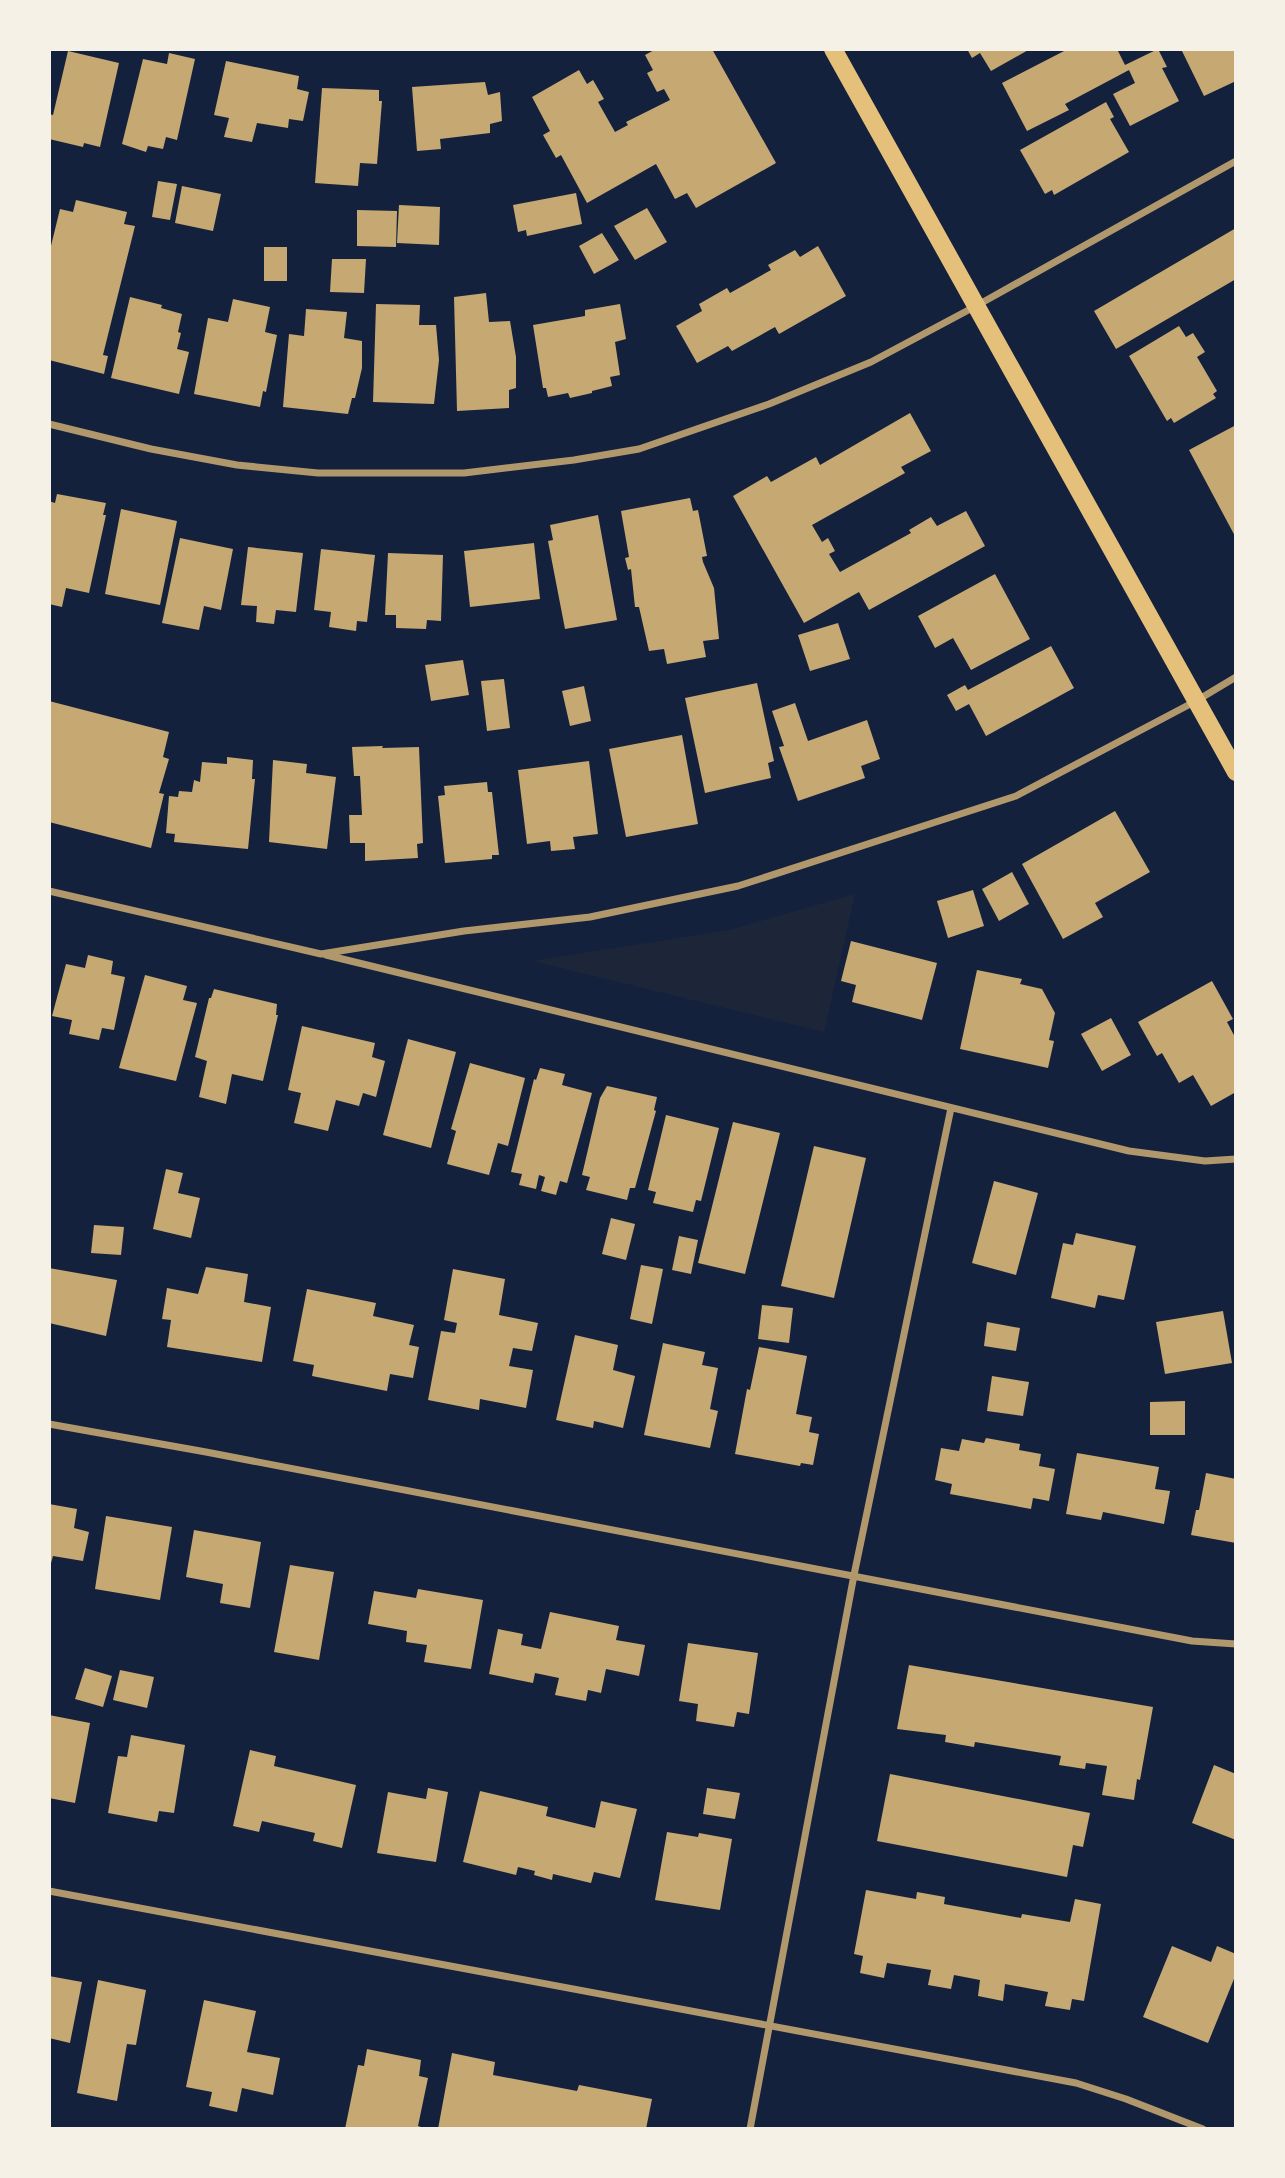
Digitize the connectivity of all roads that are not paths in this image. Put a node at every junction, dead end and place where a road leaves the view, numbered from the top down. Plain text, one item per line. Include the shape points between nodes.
1 (833, 49) edge
2 (1236, 161) edge
3 (976, 306) junction
4 (49, 424) edge
5 (1236, 677) edge
6 (1196, 701) junction
7 (1236, 772) edge
8 (49, 891) edge
9 (321, 954) junction
10 (951, 1108) junction
11 (1236, 1159) edge
12 (49, 1424) edge
13 (854, 1575) junction
14 (1236, 1644) edge
15 (49, 1891) edge
16 (770, 2025) junction
17 (751, 2129) edge
18 (1203, 2129) edge

1 - 3 main road
2 - 3 street
3 - 4 street via 871,362 769,404 639,449 560,462 464,473 318,473 237,465
3 - 6 main road
5 - 6 street
6 - 7 main road
6 - 9 street via 1016,796 738,886 590,917
8 - 9 street
9 - 10 street
10 - 11 street via 1129,1151 1205,1161
10 - 13 street
12 - 13 street
13 - 14 street via 1192,1641
13 - 16 street
15 - 16 street
16 - 17 street
16 - 18 street via 1076,2083

